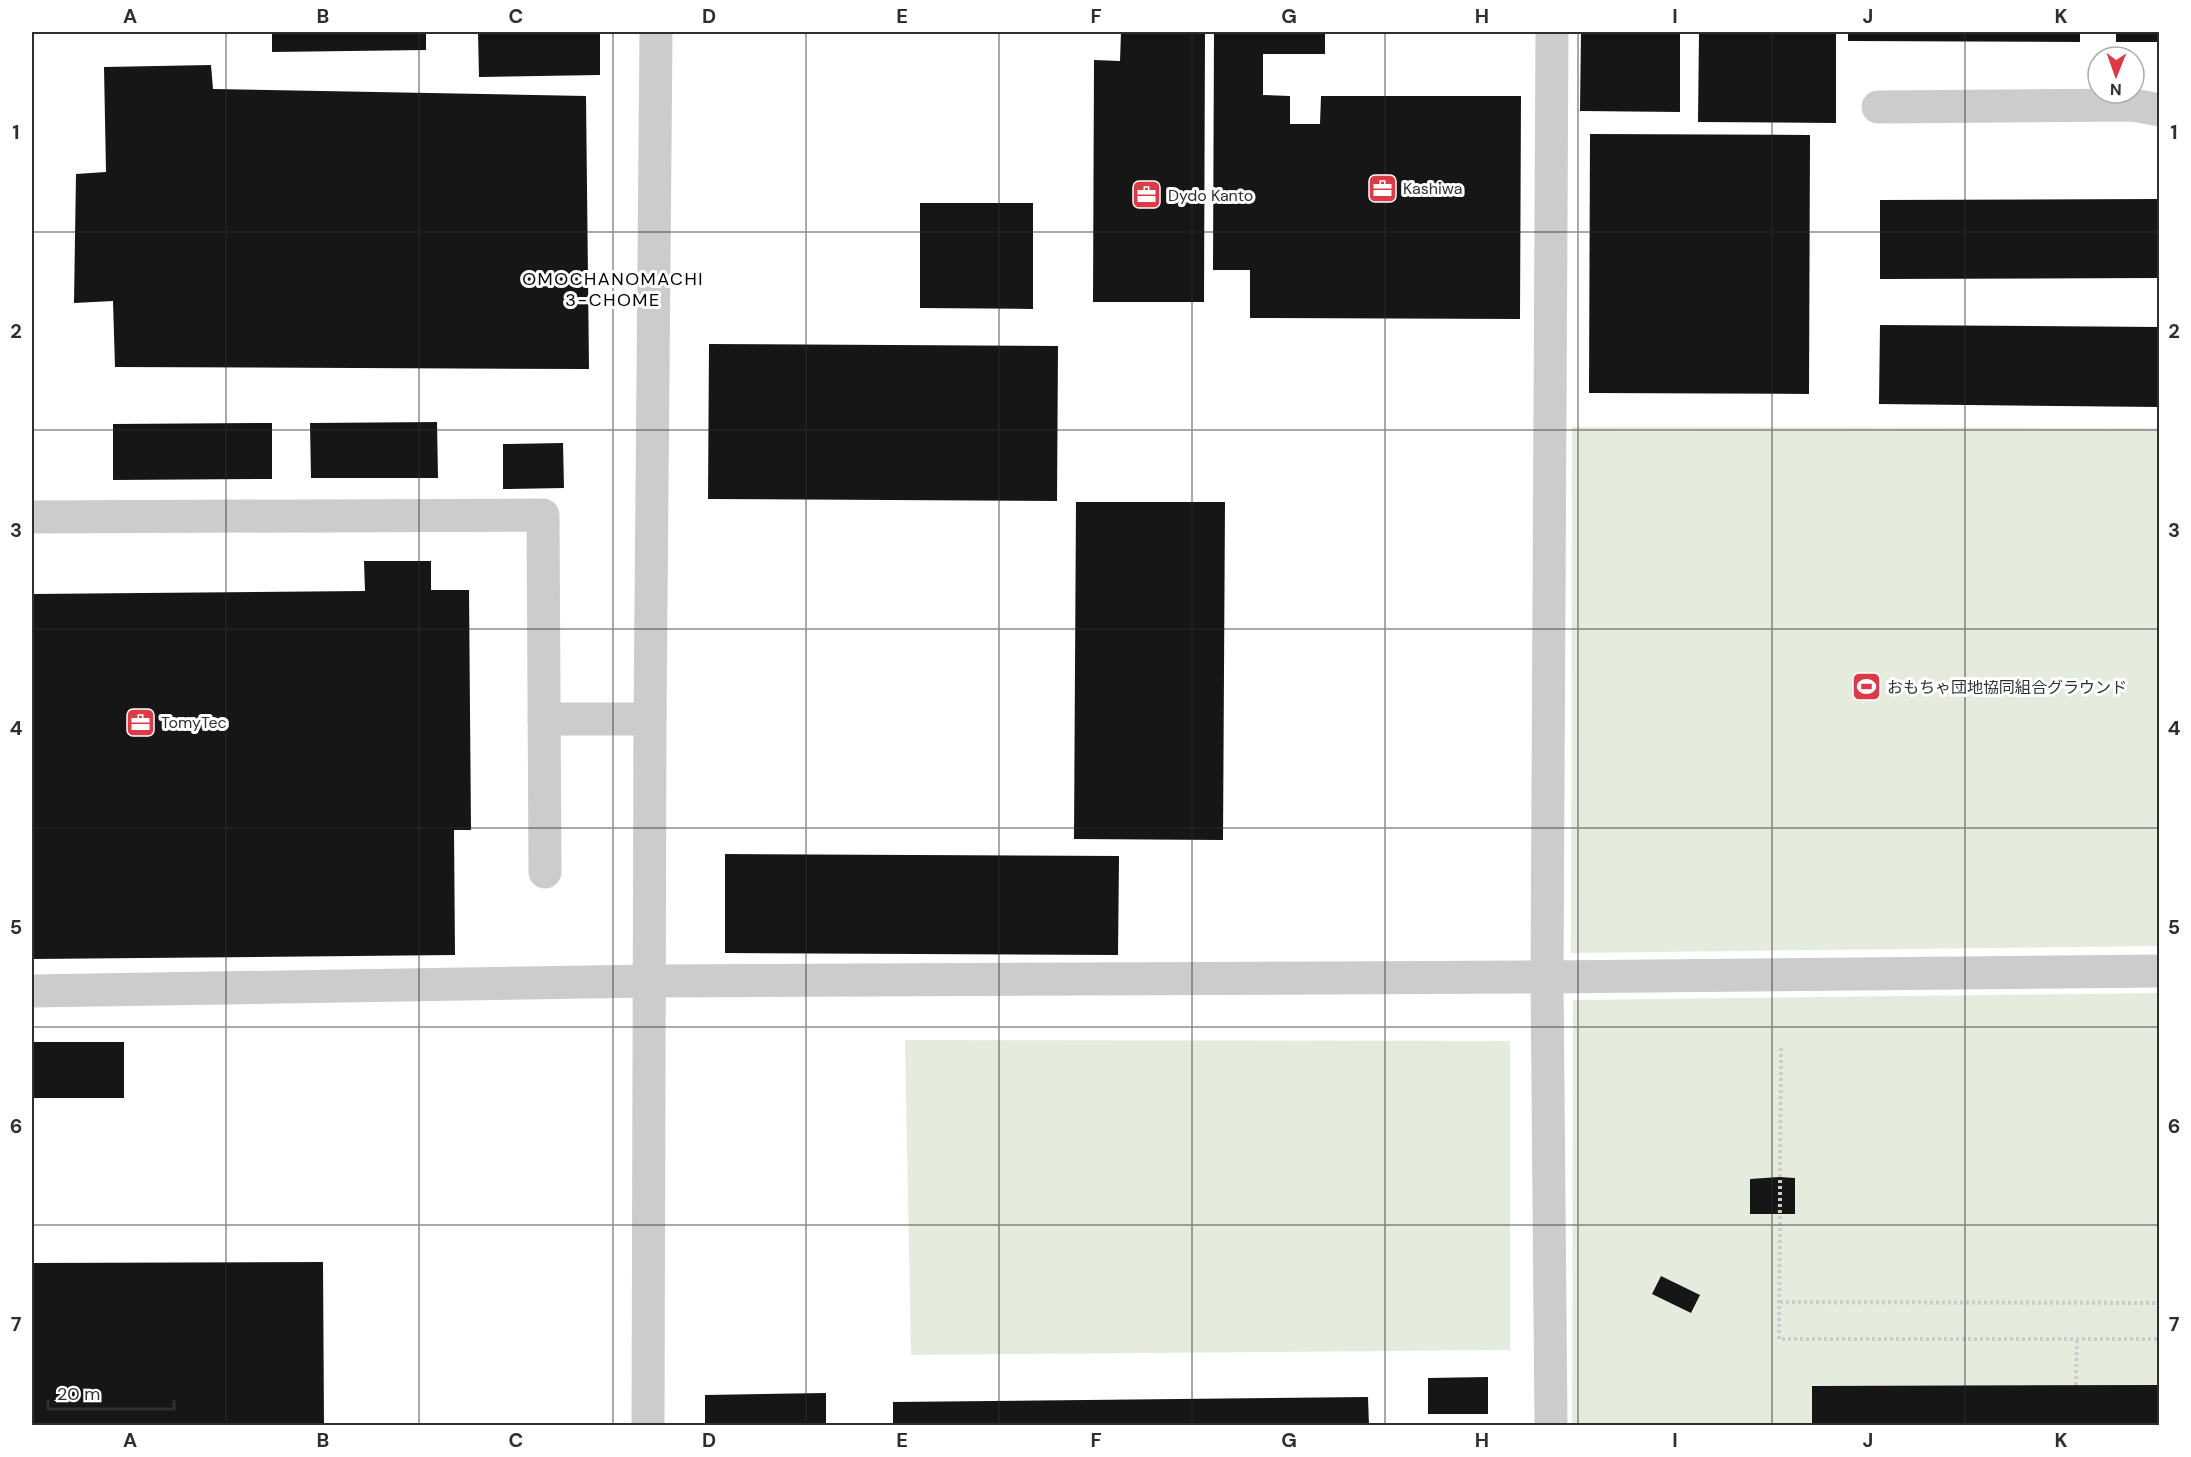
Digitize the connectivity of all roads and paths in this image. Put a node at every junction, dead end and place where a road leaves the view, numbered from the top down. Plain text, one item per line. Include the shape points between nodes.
1 (656, 32) edge
2 (1552, 32) edge
3 (1878, 107) dead end
4 (2160, 110) edge
5 (32, 517) edge
6 (544, 719) junction
7 (650, 719) junction
8 (545, 872) dead end
9 (2160, 971) edge
10 (1546, 977) junction
11 (650, 981) junction
12 (32, 991) edge
13 (1781, 1048) dead end
14 (1780, 1302) junction
15 (2160, 1303) edge
16 (2077, 1340) junction
17 (2160, 1340) edge
18 (2076, 1385) dead end
19 (648, 1425) edge
20 (1551, 1425) edge

1 - 7 street
2 - 10 street
3 - 4 street via 2133,105
5 - 6 street via 543,514
6 - 7 street
6 - 8 street
7 - 11 street
9 - 10 street
10 - 11 street
10 - 20 street
11 - 12 street
11 - 19 street
13 - 14 path
14 - 15 path
14 - 16 path via 1779,1338
16 - 17 path
16 - 18 path

